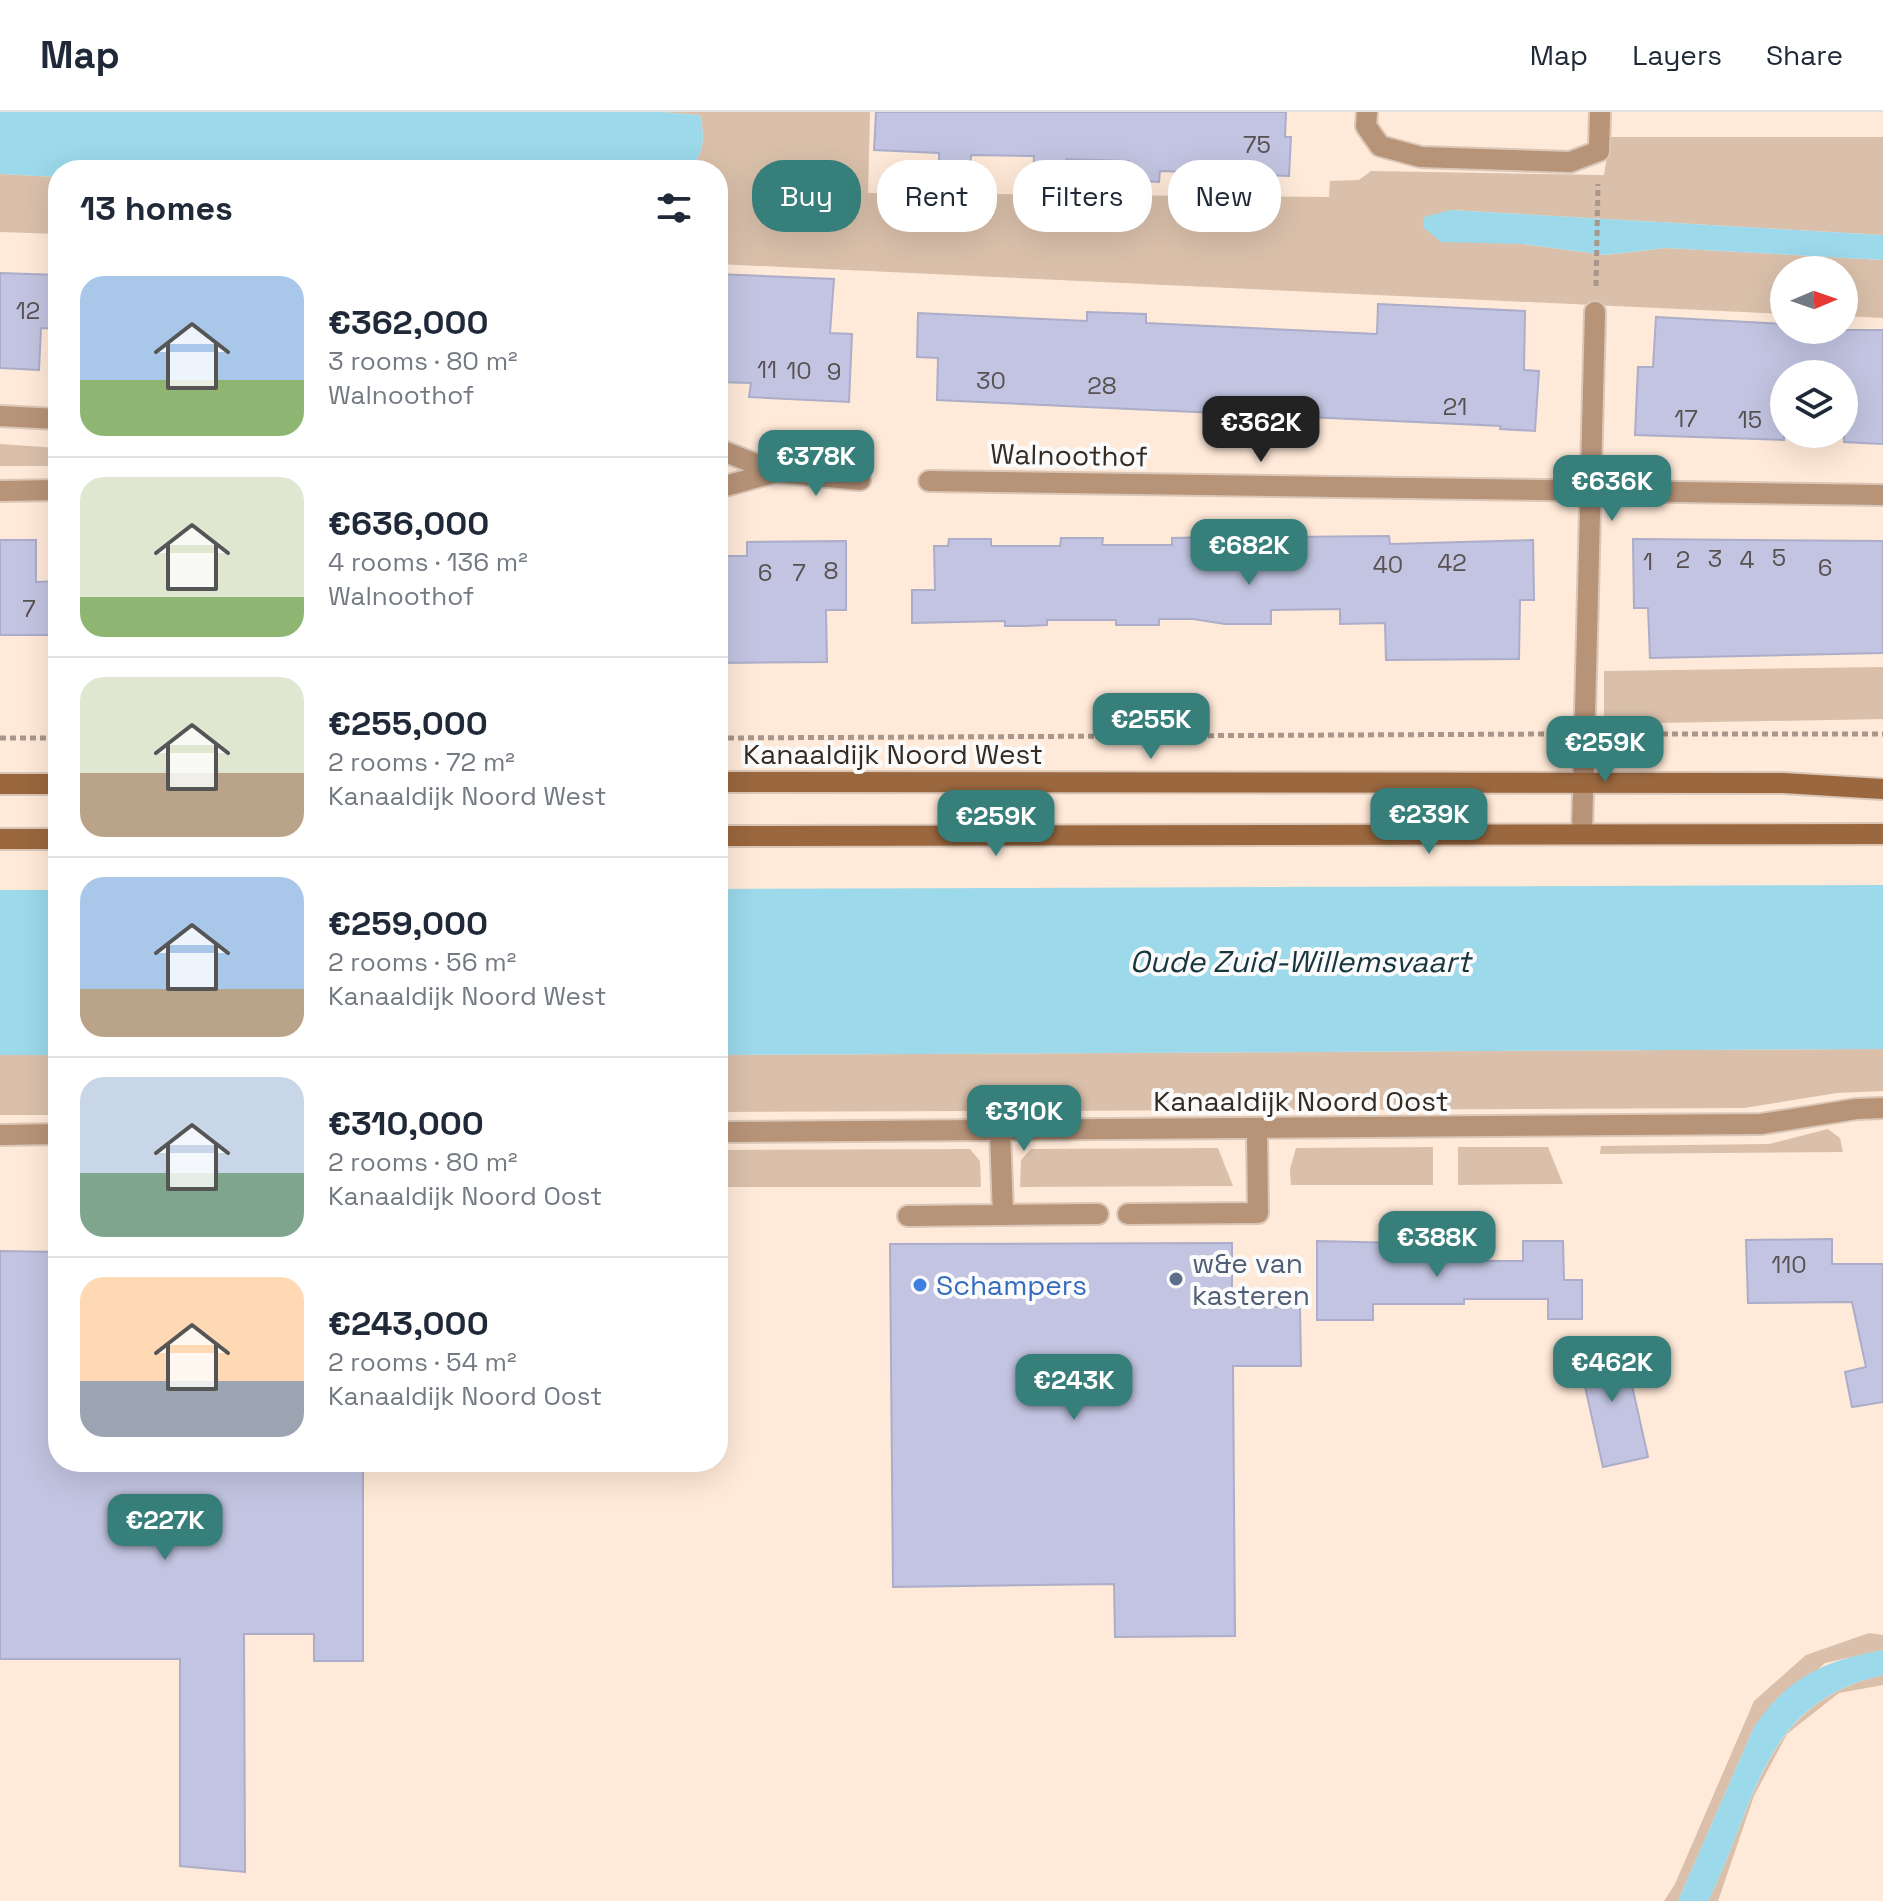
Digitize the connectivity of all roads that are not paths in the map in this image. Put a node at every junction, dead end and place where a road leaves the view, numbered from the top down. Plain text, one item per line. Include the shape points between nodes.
1 (1367, 112) edge
2 (1600, 112) edge
3 (1595, 312) dead end
4 (0, 416) edge
5 (48, 418) edge
6 (728, 453) edge
7 (776, 472) junction
8 (860, 480) dead end
9 (929, 481) dead end
10 (728, 485) edge
11 (48, 490) edge
12 (0, 491) edge
13 (1591, 491) junction
14 (1883, 495) edge
15 (728, 782) edge
16 (1583, 783) junction
17 (0, 784) edge
18 (48, 784) edge
19 (1883, 789) edge
20 (1582, 832) junction
21 (1883, 834) edge
22 (728, 836) edge
23 (0, 839) edge
24 (48, 839) edge
25 (1883, 1108) edge
26 (1257, 1130) junction
27 (1000, 1131) junction
28 (728, 1132) edge
29 (48, 1134) edge
30 (0, 1135) edge
31 (1098, 1214) dead end
32 (1128, 1214) dead end
33 (1003, 1215) junction
34 (908, 1216) dead end

1 - 2 street via 1366,126 1380,146 1421,157 1570,162 1599,151
3 - 13 street
4 - 5 street
6 - 7 street
7 - 8 street
7 - 10 street
9 - 13 street, Walnoothof
11 - 12 street
13 - 14 street, Walnoothof
13 - 16 street
15 - 16 main road, Kanaaldijk Noord West
16 - 19 main road, Kanaaldijk Noord West
16 - 20 street
17 - 18 main road
20 - 21 main road
20 - 22 main road
23 - 24 main road
25 - 26 street, Kanaaldijk Noord Oost via 1761,1124
26 - 27 street, Kanaaldijk Noord Oost
26 - 32 street via 1258,1213
27 - 28 street, Kanaaldijk Noord Oost
27 - 33 street
29 - 30 street
31 - 33 street
33 - 34 street

